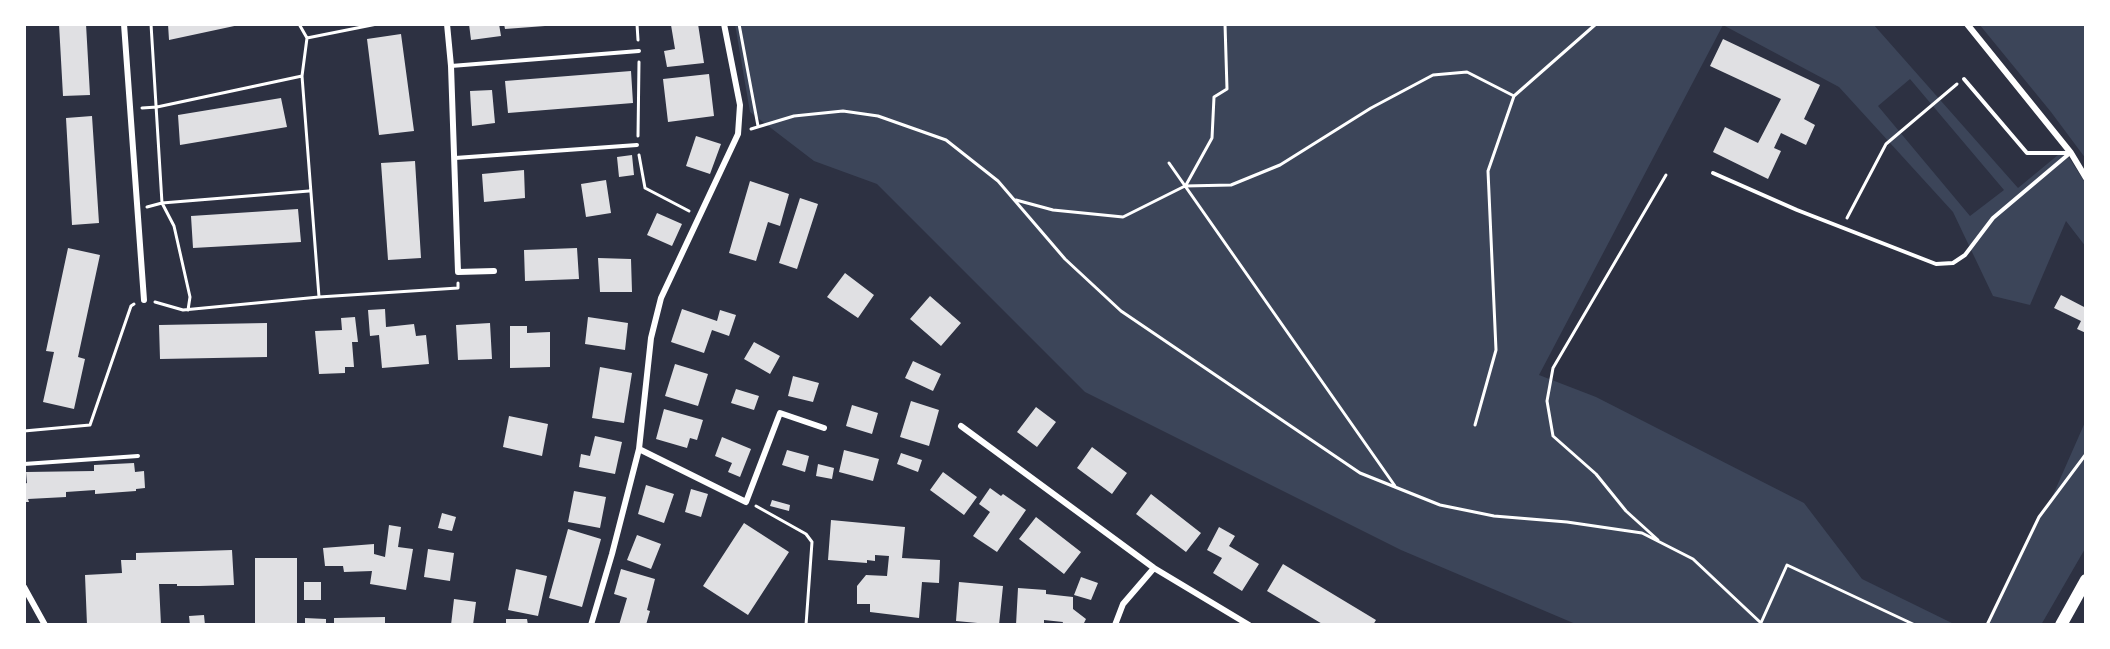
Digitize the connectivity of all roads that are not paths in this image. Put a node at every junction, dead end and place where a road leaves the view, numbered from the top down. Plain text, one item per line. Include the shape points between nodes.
1 (124, 24) edge
2 (447, 24) edge
3 (724, 24) edge
4 (1967, 24) edge
5 (639, 51) road end
6 (451, 66) junction
7 (1964, 79) road end
8 (638, 145) road end
9 (2071, 153) junction
10 (455, 158) junction
11 (1713, 173) dead end
12 (2086, 177) edge
13 (494, 271) dead end
14 (144, 300) road end
15 (961, 426) dead end
16 (824, 428) dead end
17 (639, 449) junction
18 (138, 456) dead end
19 (24, 464) edge
20 (1154, 568) junction
21 (2086, 580) edge
22 (24, 587) edge
23 (45, 625) edge
24 (591, 625) edge
25 (1115, 625) edge
26 (1249, 625) edge
27 (2061, 625) edge

1 - 14 street
2 - 6 street
3 - 17 street via 740,105 738,134 661,298 651,338
4 - 9 street
5 - 6 lane
6 - 10 street
7 - 9 lane via 2027,153
8 - 10 lane
9 - 11 lane via 1993,218 1965,255 1953,263 1936,264
9 - 12 street
10 - 13 street via 458,272
15 - 20 street
16 - 17 street via 780,413 746,502
17 - 24 street
18 - 19 lane
20 - 25 street via 1123,604
20 - 26 street
21 - 27 main road
22 - 23 street

